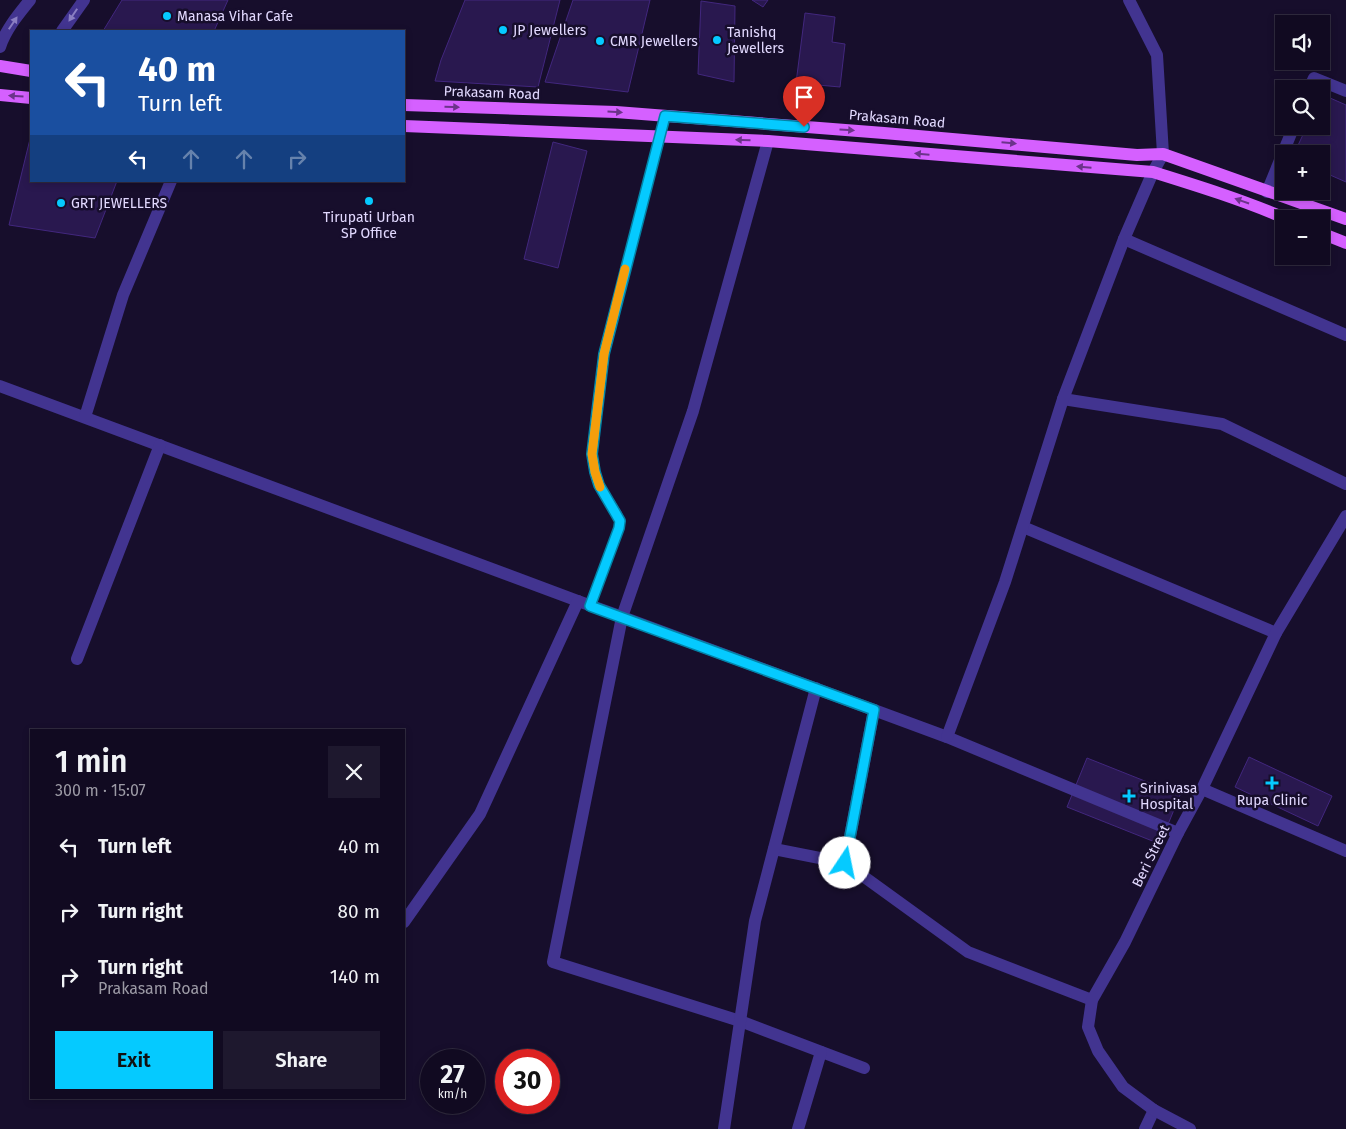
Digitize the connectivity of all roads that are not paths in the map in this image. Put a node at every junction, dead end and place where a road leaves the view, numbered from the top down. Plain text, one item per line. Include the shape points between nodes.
1 (30, 0) edge
2 (84, 0) edge
3 (1128, 0) edge
4 (63, 30) edge
5 (0, 47) edge
6 (0, 66) edge
7 (30, 71) edge
8 (1330, 84) edge
9 (1346, 91) edge
10 (0, 95) edge
11 (30, 98) edge
12 (405, 105) edge
13 (665, 116) junction
14 (405, 126) edge
15 (1290, 135) edge
16 (659, 137) junction
17 (768, 141) junction
18 (1163, 154) junction
19 (1153, 172) junction
20 (171, 182) edge
21 (1267, 192) junction
22 (1275, 214) edge
23 (1346, 219) edge
24 (1330, 237) edge
25 (1124, 239) junction
26 (1346, 243) edge
27 (1346, 335) edge
28 (0, 386) edge
29 (1063, 399) junction
30 (85, 417) junction
31 (160, 445) junction
32 (1346, 484) edge
33 (1346, 516) edge
34 (1023, 527) junction
35 (578, 601) junction
36 (590, 606) junction
37 (622, 616) junction
38 (1276, 634) junction
39 (77, 659) dead end
40 (816, 688) junction
41 (874, 710) junction
42 (947, 737) junction
43 (1202, 789) junction
44 (1178, 833) junction
45 (774, 849) junction
46 (1346, 851) edge
47 (845, 863) junction
48 (405, 921) edge
49 (1092, 1000) junction
50 (740, 1021) junction
51 (821, 1052) junction
52 (864, 1068) dead end
53 (1154, 1110) junction
54 (724, 1129) edge
55 (798, 1129) edge
56 (1145, 1129) edge
57 (1190, 1129) edge

5 -> 1 street via 14,20
2 -> 4 street
3 - 18 street via 1157,55
6 - 7 main road
8 - 9 street
11 -> 10 main road
12 -> 13 main road, Prakasam Road
13 - 16 lane
13 -> 18 main road, Prakasam Road via 1137,155
14 - 16 main road
15 - 21 street
17 -> 16 main road
16 - 36 lane via 604,354 592,454 599,485 620,521
19 -> 17 main road
17 - 37 street via 693,411
18 - 19 street
18 - 21 main road, Prakasam Road
22 -> 19 main road
19 - 25 street
20 - 30 street via 123,295
21 - 23 main road, Prakasam Road
24 - 26 main road
25 - 27 street
25 - 29 street
28 - 30 street
29 - 32 street via 1222,424
29 - 34 street
30 - 31 street
31 - 35 street
31 - 39 street
33 - 38 street, Beri Street
34 - 38 street
34 - 42 street
35 - 36 street
35 - 48 street via 480,814
36 - 37 street
37 - 40 street
37 - 50 street via 553,962
38 - 43 street, Beri Street
40 - 41 street
40 - 45 street
41 - 42 street
41 - 47 street
42 - 44 street
43 - 44 street, Beri Street
43 - 46 street
44 - 49 street, Beri Street via 1125,942
45 - 47 street
45 - 50 street via 755,921
47 - 49 street via 968,952
49 - 53 street, Beri Street via 1088,1028 1098,1051 1123,1087
50 - 51 street
50 - 54 street
51 - 52 street
51 - 55 street
53 - 56 street
53 - 57 street, Beri Street

